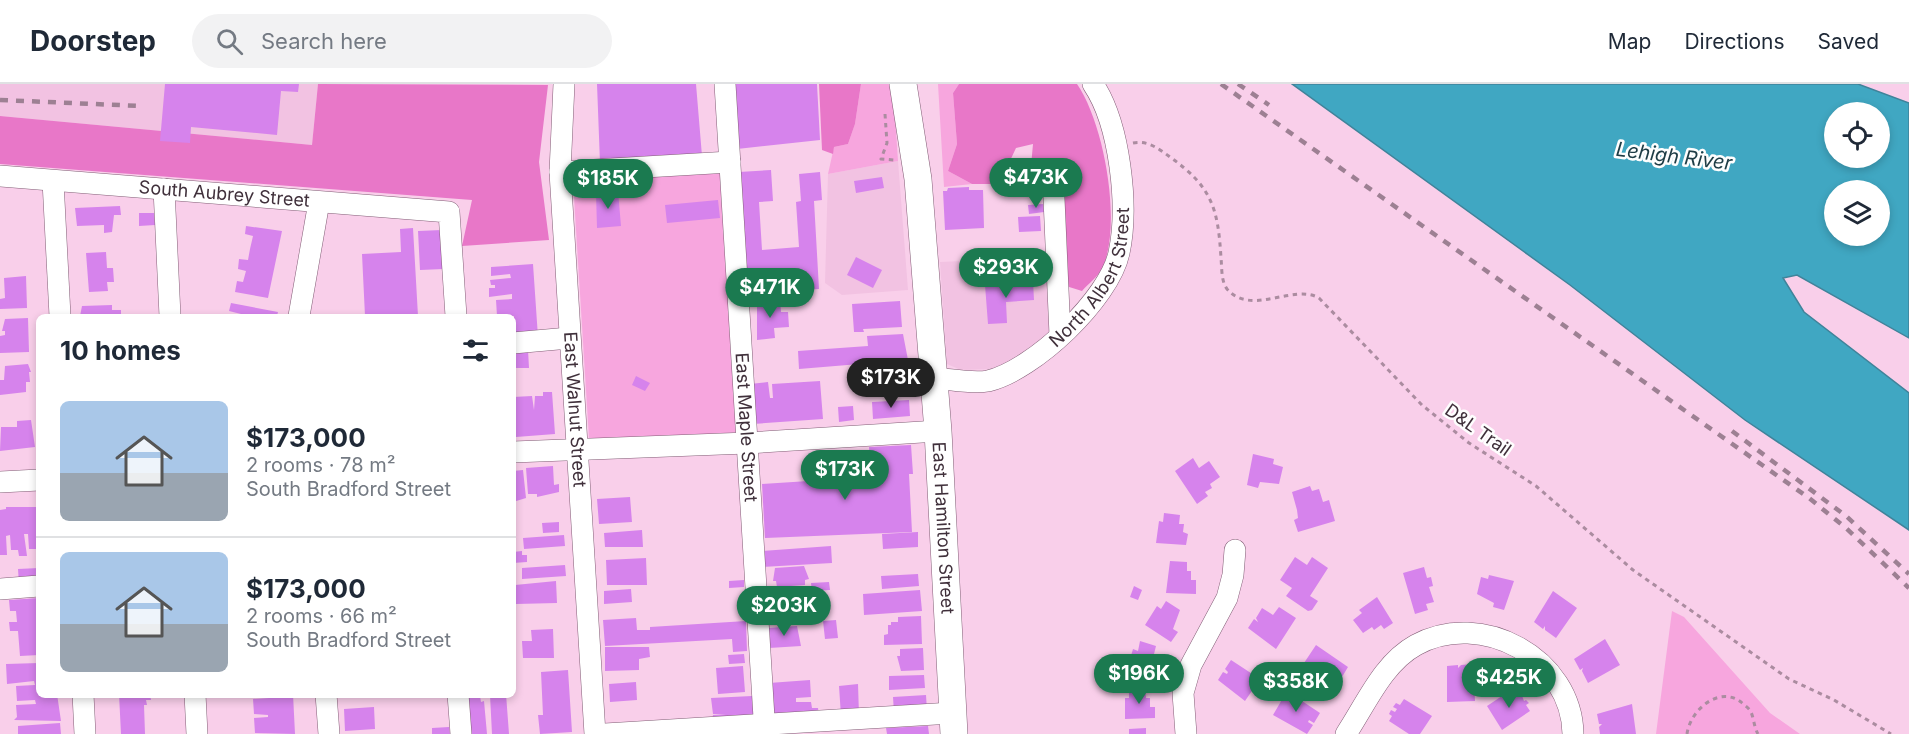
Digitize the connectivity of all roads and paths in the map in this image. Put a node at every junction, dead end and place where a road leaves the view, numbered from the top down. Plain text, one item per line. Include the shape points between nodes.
1 (564, 84) edge
2 (725, 84) edge
3 (903, 84) edge
4 (922, 84) edge
5 (1093, 84) edge
6 (885, 108) dead end
7 (1118, 146) junction
8 (896, 160) dead end
9 (730, 162) junction
10 (560, 172) junction
11 (0, 176) edge
12 (1053, 176) dead end
13 (918, 179) junction
14 (53, 181) junction
15 (164, 189) junction
16 (319, 202) junction
17 (60, 314) edge
18 (170, 314) edge
19 (299, 314) edge
20 (456, 314) edge
21 (1060, 335) junction
22 (569, 338) junction
23 (516, 343) edge
24 (933, 378) junction
25 (938, 431) junction
26 (747, 443) junction
27 (577, 448) junction
28 (516, 452) edge
29 (36, 480) edge
30 (0, 482) edge
31 (1235, 550) dead end
32 (36, 586) edge
33 (0, 589) edge
34 (83, 698) edge
35 (195, 698) edge
36 (326, 698) edge
37 (458, 698) edge
38 (953, 723) edge
39 (764, 729) edge
40 (85, 734) edge
41 (197, 734) edge
42 (329, 734) edge
43 (461, 734) edge
44 (596, 734) edge
45 (605, 734) edge
46 (1186, 734) edge
47 (1346, 734) edge
48 (1573, 734) edge
49 (1688, 734) edge
50 (1758, 734) edge
51 (1891, 734) edge

1 - 10 street, East Walnut Street
2 - 9 street, East Maple Street
3 - 13 main road
4 - 13 main road
5 - 7 street, North Albert Street
6 - 8 path via 887,143 881,159
7 - 21 street, North Albert Street via 1122,221 1119,254 1108,280
7 - 51 path, D&L Trail via 1147,142 1180,164 1209,194 1228,290 1251,300 1306,294 1319,298 1422,405 1469,443 1536,486 1634,570 1789,679
9 - 10 street
9 - 26 street, East Maple Street
10 - 22 street, East Walnut Street
11 - 14 street, South Aubrey Street
12 - 21 street
13 - 24 main road, East Hamilton Street
14 - 15 street, South Aubrey Street
14 - 17 street
15 - 16 street, South Aubrey Street
15 - 18 street
16 - 19 street
16 - 20 street, South Aubrey Street via 449,212
21 - 24 street, North Albert Street via 1021,368 1003,376 985,381
22 - 23 street
22 - 27 street, East Walnut Street
24 - 25 main road, East Hamilton Street
25 - 26 street
25 - 38 main road, East Hamilton Street
26 - 27 street
26 - 39 street, East Maple Street
27 - 28 street
27 - 44 street, East Walnut Street
29 - 30 street
31 - 46 street via 1227,598 1191,665 1184,693
32 - 33 street
34 - 40 street
35 - 41 street
36 - 42 street
37 - 43 street
38 - 39 street
39 - 45 street
47 - 48 street via 1392,663 1416,645 1446,634 1469,633 1526,650 1545,666 1560,685
49 - 50 path via 1691,718 1698,710 1723,696 1735,698 1751,711

